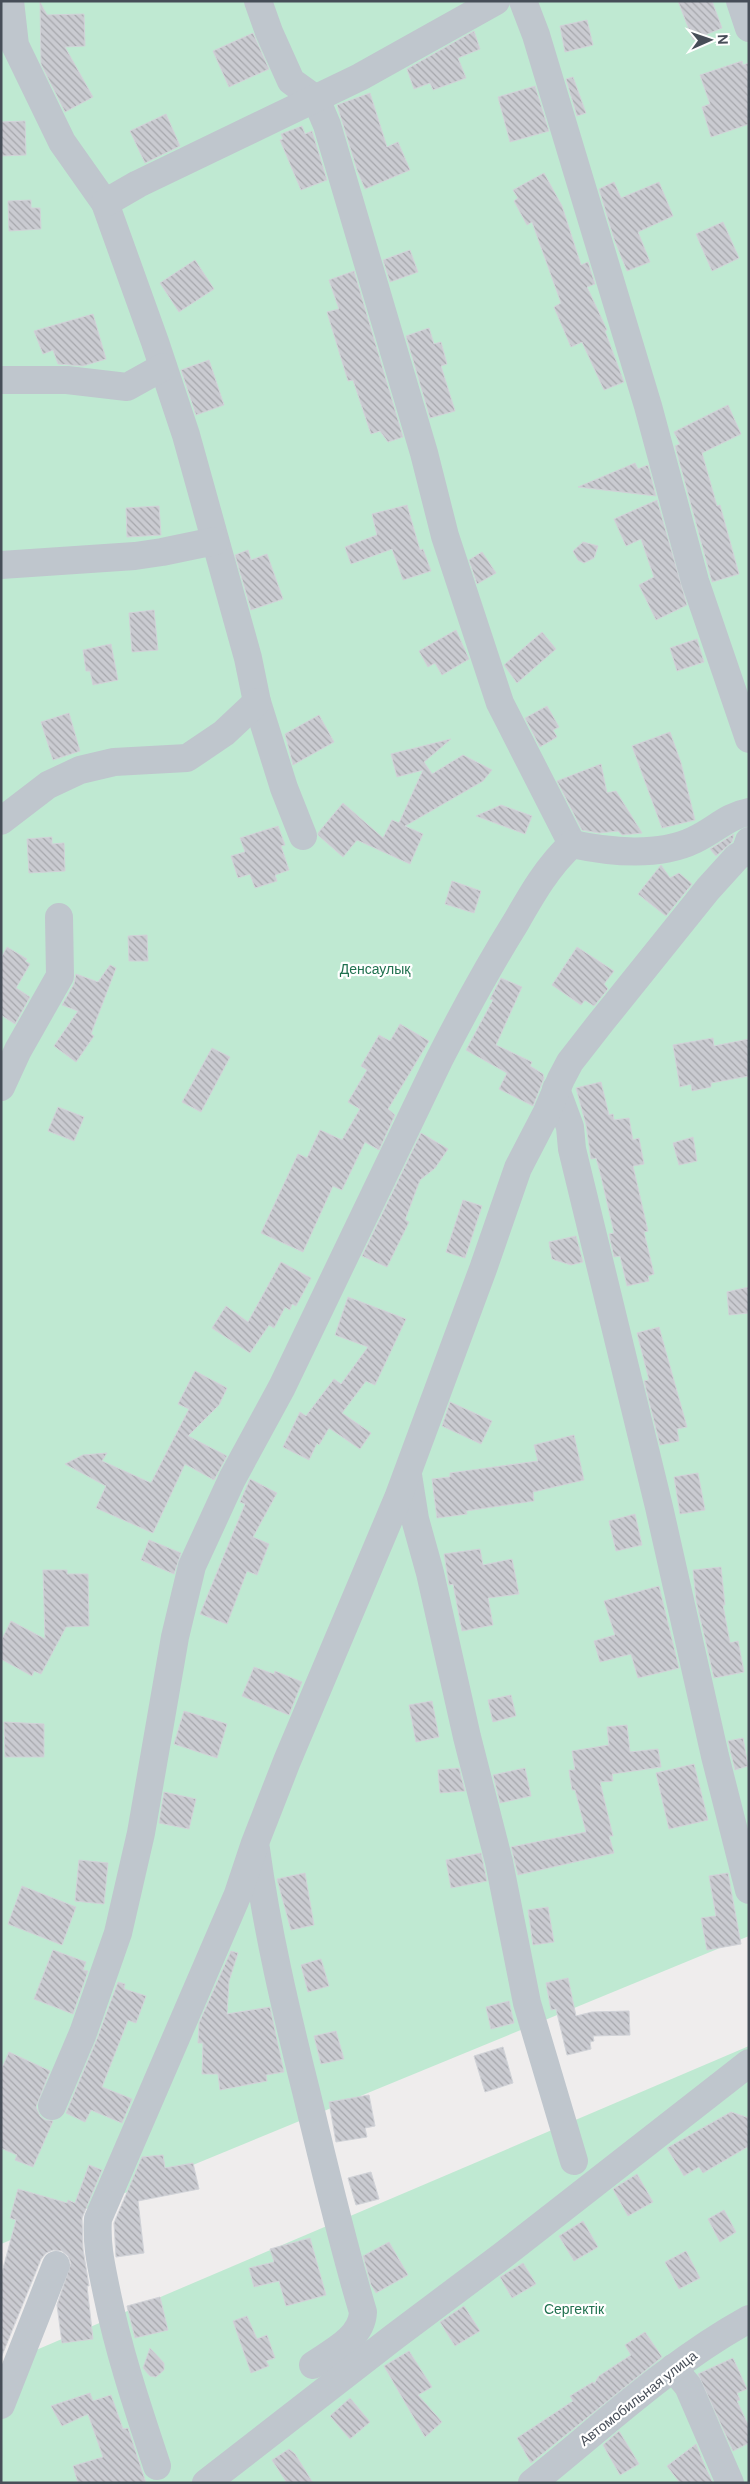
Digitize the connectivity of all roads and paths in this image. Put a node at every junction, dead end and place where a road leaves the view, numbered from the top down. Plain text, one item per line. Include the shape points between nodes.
1 (10, 1) edge
2 (258, 1) edge
3 (496, 1) edge
4 (523, 1) edge
5 (740, 1) edge
6 (749, 28) edge
7 (316, 99) junction
8 (105, 204) junction
9 (163, 367) junction
10 (1, 380) edge
11 (215, 541) junction
12 (1, 565) edge
13 (257, 702) junction
14 (749, 739) edge
15 (749, 812) edge
16 (1, 820) edge
17 (303, 836) dead end
18 (572, 844) junction
19 (748, 853) edge
20 (59, 917) dead end
21 (1, 1087) edge
22 (556, 1090) junction
23 (408, 1471) junction
24 (255, 1842) junction
25 (749, 1890) edge
26 (749, 2063) edge
27 (52, 2106) dead end
28 (574, 2161) dead end
29 (56, 2265) dead end
30 (749, 2319) edge
31 (313, 2365) dead end
32 (673, 2368) junction
33 (1, 2405) edge
34 (157, 2466) dead end
35 (206, 2483) edge
36 (532, 2483) edge
37 (730, 2483) edge

1 - 8 street via 15,44 62,142
2 - 7 street via 291,82
3 - 7 street
4 - 14 street via 648,406 695,581
5 - 6 street
7 - 8 street via 138,184
7 - 18 street via 361,238 445,536 497,694
8 - 9 street
9 - 10 street via 127,387 68,380
9 - 11 street
11 - 12 street via 135,556
11 - 13 street
13 - 16 street via 224,732 187,758 114,762 80,770 48,785
13 - 17 street
15 - 18 street via 734,815 693,841 659,850 615,851
18 - 27 street via 538,885 443,1052 192,1566 175,1637 141,1833 118,1933 83,2033
19 - 22 street via 737,857 708,889 570,1062
20 - 21 street via 60,976
22 - 23 street via 518,1168
22 - 25 street via 570,1127 574,1158
23 - 24 street
23 - 28 street via 415,1520 499,1862 528,2003
24 - 31 street via 270,1941 285,2008 363,2312 363,2323 344,2344
24 - 34 street via 238,1894 98,2219 100,2265 117,2342
26 - 35 street
29 - 33 street
30 - 32 street, Автомобильная улица via 718,2336
32 - 36 street, Автомобильная улица
32 - 37 street via 688,2386

